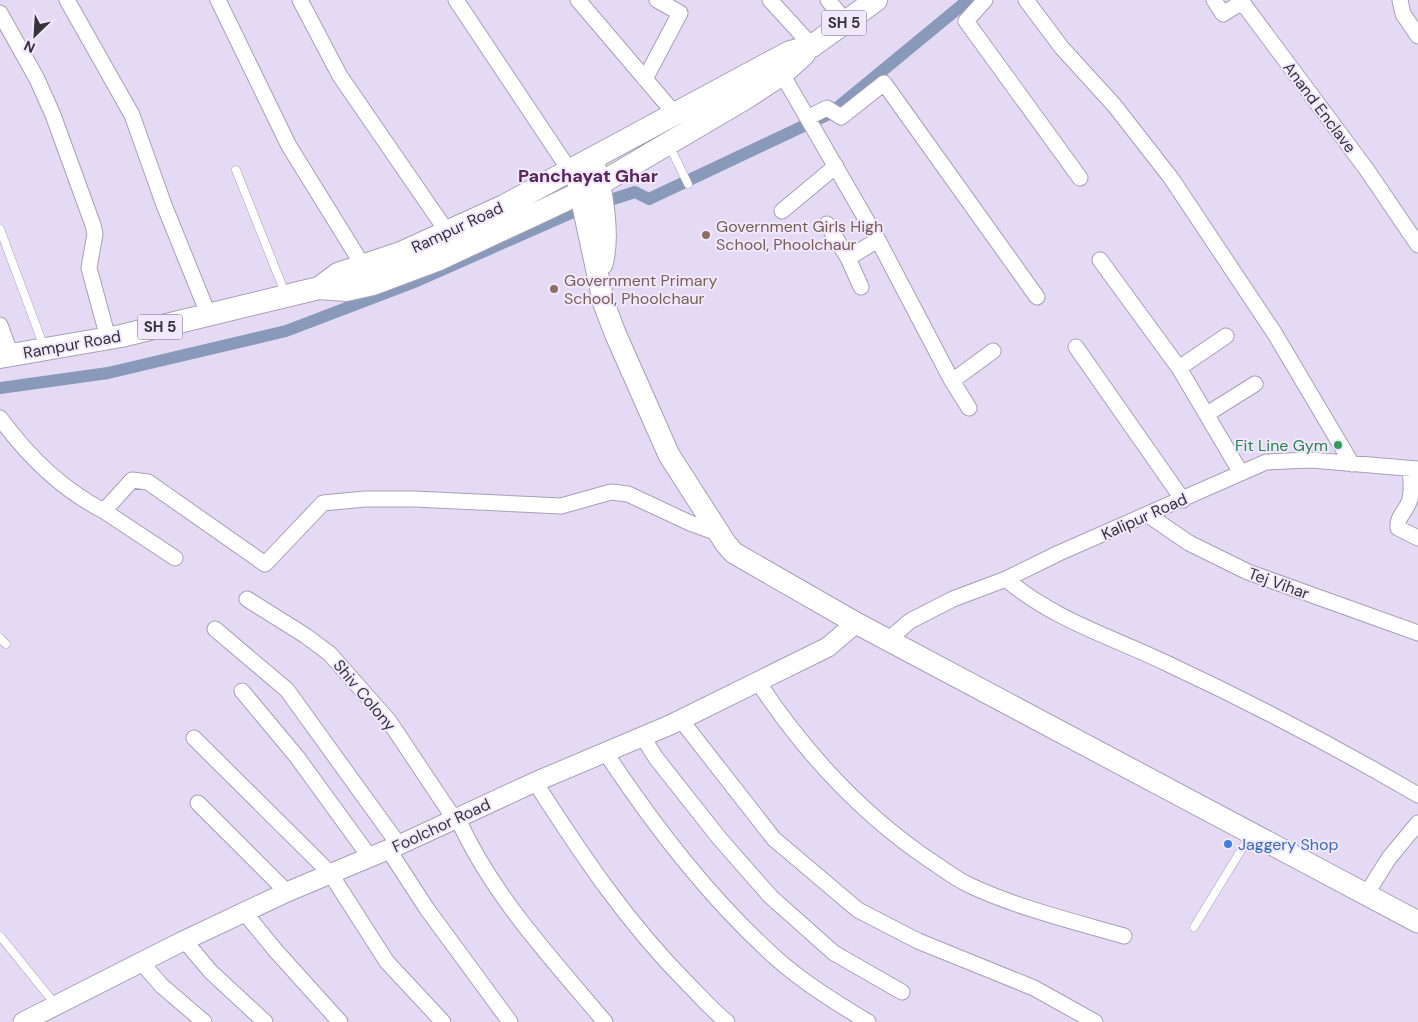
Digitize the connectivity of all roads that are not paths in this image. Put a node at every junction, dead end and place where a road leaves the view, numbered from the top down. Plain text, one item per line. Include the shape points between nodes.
1 (67, 0) edge
2 (218, 0) edge
3 (300, 0) edge
4 (456, 0) edge
5 (578, 0) edge
6 (657, 0) edge
7 (770, 0) edge
8 (828, 0) edge
9 (876, 0) edge
10 (985, 0) edge
11 (1026, 0) edge
12 (1214, 0) edge
13 (1400, 0) edge
14 (0, 13) edge
15 (846, 22) junction
16 (1418, 36) edge
17 (812, 46) junction
18 (782, 74) junction
19 (645, 79) junction
20 (674, 114) junction
21 (811, 122) junction
22 (668, 143) junction
23 (836, 166) junction
24 (579, 167) junction
25 (236, 170) dead end
26 (1080, 178) dead end
27 (600, 183) junction
28 (688, 184) dead end
29 (579, 193) junction
30 (782, 211) dead end
31 (827, 224) dead end
32 (0, 229) edge
33 (448, 233) junction
34 (878, 240) junction
35 (1418, 245) edge
36 (848, 258) junction
37 (1100, 260) dead end
38 (362, 264) junction
39 (598, 276) junction
40 (861, 287) dead end
41 (319, 288) junction
42 (287, 297) junction
43 (1037, 297) dead end
44 (209, 316) junction
45 (0, 326) edge
46 (1226, 336) dead end
47 (108, 338) junction
48 (1076, 347) dead end
49 (44, 349) junction
50 (994, 350) dead end
51 (6, 356) edge
52 (1179, 368) junction
53 (952, 381) junction
54 (1255, 384) dead end
55 (970, 408) dead end
56 (1207, 414) junction
57 (0, 418) edge
58 (1352, 464) junction
59 (1414, 469) edge
60 (1241, 473) junction
61 (1183, 500) junction
62 (104, 511) junction
63 (1148, 516) junction
64 (720, 534) junction
65 (1418, 538) edge
66 (175, 558) dead end
67 (1006, 579) junction
68 (248, 599) dead end
69 (856, 623) junction
70 (215, 629) dead end
71 (1418, 632) edge
72 (888, 640) junction
73 (758, 682) junction
74 (242, 691) dead end
75 (681, 720) junction
76 (642, 736) junction
77 (194, 738) dead end
78 (605, 752) junction
79 (535, 782) junction
80 (1418, 794) edge
81 (198, 803) dead end
82 (456, 819) junction
83 (1418, 823) edge
84 (1252, 833) junction
85 (394, 847) junction
86 (369, 856) junction
87 (330, 873) junction
88 (287, 892) junction
89 (1367, 894) junction
90 (244, 912) junction
91 (1418, 922) edge
92 (1194, 927) dead end
93 (0, 936) edge
94 (1124, 936) dead end
95 (184, 940) junction
96 (141, 962) junction
97 (902, 992) dead end
98 (55, 1004) junction
99 (22, 1022) edge
100 (204, 1022) edge
101 (265, 1022) edge
102 (340, 1022) edge
103 (443, 1022) edge
104 (510, 1022) edge
105 (605, 1022) edge
106 (727, 1022) edge
107 (868, 1022) edge
108 (1095, 1022) edge

1 - 44 street via 132,115
2 - 38 street via 288,146
3 - 33 street via 340,76
4 - 24 street
5 - 19 street
6 - 19 street via 680,13
7 - 17 street
8 - 15 street
9 - 15 main road, Rampur Road / SH 5
10 - 26 street via 966,21
11 - 58 street via 1171,178 1275,334
12 - 35 street, Anand Enclave via 1223,14 1242,2 1367,170
13 - 16 street via 1404,14
14 - 47 street via 53,115 93,225 95,234 89,268
15 - 17 main road, Rampur Road / SH 5
17 - 18 main road
17 - 20 main road, Rampur Road / SH 5 via 790,52
18 - 21 street
18 - 22 main road
19 - 20 street
20 - 24 main road, Rampur Road / SH 5
21 - 23 street
21 - 43 street via 827,108 841,117 884,83
22 - 27 main road
22 - 28 lane
23 - 30 street
23 - 34 street
24 - 27 main road
24 - 29 main road
24 - 33 main road, Rampur Road / SH 5
25 - 42 lane
27 - 29 main road
27 - 39 main road via 604,258
29 - 39 main road
29 - 41 main road via 437,260 373,284 346,290
31 - 36 street
32 - 49 lane
33 - 38 main road, Rampur Road / SH 5 via 401,253
34 - 36 street
34 - 53 street
36 - 40 street
37 - 52 street
38 - 41 main road, Rampur Road / SH 5 via 338,274
39 - 64 main road via 615,333 669,455
41 - 42 main road, Rampur Road / SH 5
42 - 44 main road, Rampur Road / SH 5
44 - 47 main road, Rampur Road / SH 5
45 - 51 street
46 - 52 street
47 - 49 main road, Rampur Road / SH 5
48 - 61 street
49 - 51 main road, Rampur Road / SH 5
50 - 53 street
52 - 56 street
53 - 55 street
54 - 56 street
56 - 60 street
57 - 62 street via 33,458
58 - 59 street, Kalipur Road
58 - 60 street, Kalipur Road via 1311,460 1266,462
59 - 65 street via 1409,504 1398,520 1398,528
60 - 61 street, Kalipur Road
61 - 63 street, Kalipur Road
62 - 64 street via 132,480 148,482 265,564 323,503 364,499 561,506 611,492 628,494
62 - 66 street
63 - 67 street, Kalipur Road
63 - 71 street, Tej Vihar via 1189,543 1248,572
64 - 69 main road via 734,553
67 - 72 street, Kalipur Road via 910,620
67 - 80 street via 1050,611 1240,698
68 - 82 street, Shiv Colony via 330,654 389,721
69 - 72 main road
69 - 73 street, Foolchor Road via 828,647
70 - 85 street via 287,690
72 - 84 main road
73 - 75 street, Foolchor Road
73 - 94 street via 780,715 840,786 907,845 968,885 1029,908
74 - 86 street via 298,757
75 - 76 street, Foolchor Road
75 - 108 street via 774,840 858,910 918,941 1034,988
76 - 78 street, Foolchor Road
76 - 97 street via 720,839 771,897 834,953
77 - 87 street
78 - 79 street, Foolchor Road
78 - 107 street via 670,843 724,907 778,960
79 - 82 street, Foolchor Road
79 - 106 street via 613,899 666,962
81 - 88 street
82 - 85 street, Foolchor Road
82 - 105 street, Shiv Colony via 489,875 541,946
83 - 89 street via 1388,858
84 - 89 main road
84 - 92 lane
85 - 86 street, Foolchor Road
85 - 104 street via 427,909
86 - 87 street, Foolchor Road
87 - 88 street, Foolchor Road
87 - 103 street via 387,962
88 - 90 street, Foolchor Road
89 - 91 main road
90 - 95 street, Foolchor Road
90 - 102 street
93 - 98 lane
95 - 96 street, Foolchor Road
95 - 101 street via 211,972
96 - 98 street, Foolchor Road
96 - 100 street via 162,986
98 - 99 street, Foolchor Road

